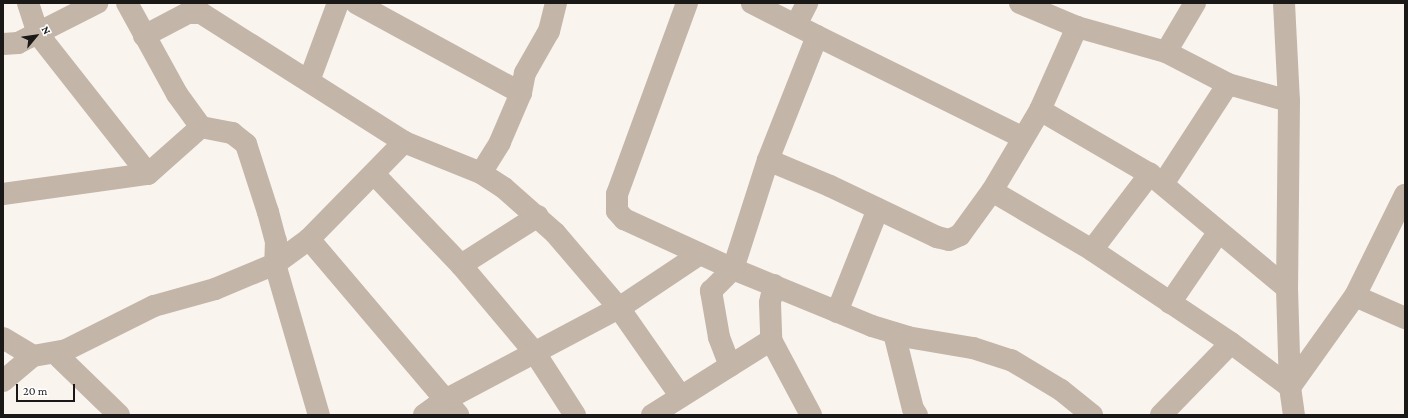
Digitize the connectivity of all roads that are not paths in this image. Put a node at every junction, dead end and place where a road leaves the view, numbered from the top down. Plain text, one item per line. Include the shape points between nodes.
1 (28, 3) edge
2 (97, 3) edge
3 (127, 3) edge
4 (338, 3) edge
5 (356, 3) edge
6 (556, 3) edge
7 (687, 3) edge
8 (752, 3) edge
9 (807, 3) edge
10 (1020, 3) edge
11 (1195, 3) edge
12 (1284, 3) edge
13 (796, 25) junction
14 (1078, 27) junction
15 (38, 34) junction
16 (144, 36) junction
17 (816, 36) junction
18 (3, 44) edge
19 (1166, 52) junction
20 (309, 81) junction
21 (1228, 84) junction
22 (521, 93) junction
23 (1289, 101) junction
24 (1040, 110) junction
25 (201, 127) junction
26 (1023, 138) junction
27 (404, 142) junction
28 (768, 160) junction
29 (148, 174) junction
30 (481, 174) junction
31 (375, 175) junction
32 (1156, 179) junction
33 (992, 191) junction
34 (3, 194) edge
35 (1405, 195) edge
36 (878, 209) junction
37 (538, 216) junction
38 (1218, 233) junction
39 (310, 240) junction
40 (1092, 250) junction
41 (700, 254) junction
42 (275, 264) junction
43 (461, 265) junction
44 (733, 269) junction
45 (774, 285) junction
46 (1287, 288) junction
47 (1355, 296) junction
48 (1170, 304) junction
49 (619, 308) junction
50 (837, 312) junction
51 (1405, 318) edge
52 (894, 333) junction
53 (3, 338) edge
54 (771, 340) junction
55 (1231, 343) junction
56 (55, 353) junction
57 (535, 353) junction
58 (33, 356) junction
59 (730, 366) junction
60 (3, 381) edge
61 (1290, 387) junction
62 (681, 397) junction
63 (452, 407) edge
64 (1298, 413) edge
65 (118, 415) edge
66 (319, 415) edge
67 (424, 415) edge
68 (576, 415) edge
69 (652, 415) edge
70 (811, 415) edge
71 (917, 415) edge
72 (1092, 415) edge
73 (1161, 415) edge

1 - 15 street
2 - 15 street
3 - 16 street
4 - 20 street
5 - 22 street
6 - 22 street via 549,30 525,73
7 - 41 street via 615,204 624,219
8 - 13 street
9 - 13 street
10 - 14 street
11 - 19 street
12 - 23 street
13 - 17 street
14 - 19 street
14 - 24 street
15 - 18 street via 18,43
15 - 29 street
16 - 20 street via 188,13 201,13
16 - 25 street via 176,94
17 - 26 street
17 - 28 street
19 - 21 street
20 - 27 street
21 - 23 street
21 - 32 street
22 - 30 street via 500,142
23 - 46 street
24 - 26 street
24 - 32 street
25 - 29 street
25 - 42 street via 232,133 246,144 276,241
26 - 33 street
27 - 30 street
27 - 31 street
28 - 36 street
28 - 44 street
29 - 34 street
30 - 37 street via 504,188
31 - 39 street
31 - 43 street
32 - 38 street
32 - 40 street
33 - 36 street via 960,235 949,240 937,237
33 - 40 street
35 - 47 street
36 - 50 street
37 - 43 street
37 - 49 street
38 - 46 street
38 - 48 street
39 - 42 street
39 - 63 street
40 - 48 street
41 - 44 street
41 - 49 street
42 - 56 street via 215,289 154,306 80,345
42 - 66 street
43 - 57 street
44 - 45 street
44 - 59 street via 711,291 719,337
45 - 50 street
45 - 54 street via 770,303
46 - 61 street
47 - 51 street
47 - 61 street
48 - 55 street
49 - 57 street
49 - 62 street
50 - 52 street
52 - 71 street via 913,409
52 - 72 street via 973,348 1011,360 1061,390
53 - 58 street
54 - 59 street
54 - 70 street
55 - 61 street
55 - 73 street
56 - 58 street
56 - 65 street
57 - 63 street
57 - 68 street
58 - 60 street
59 - 62 street
61 - 64 street
62 - 69 street
63 - 67 street

